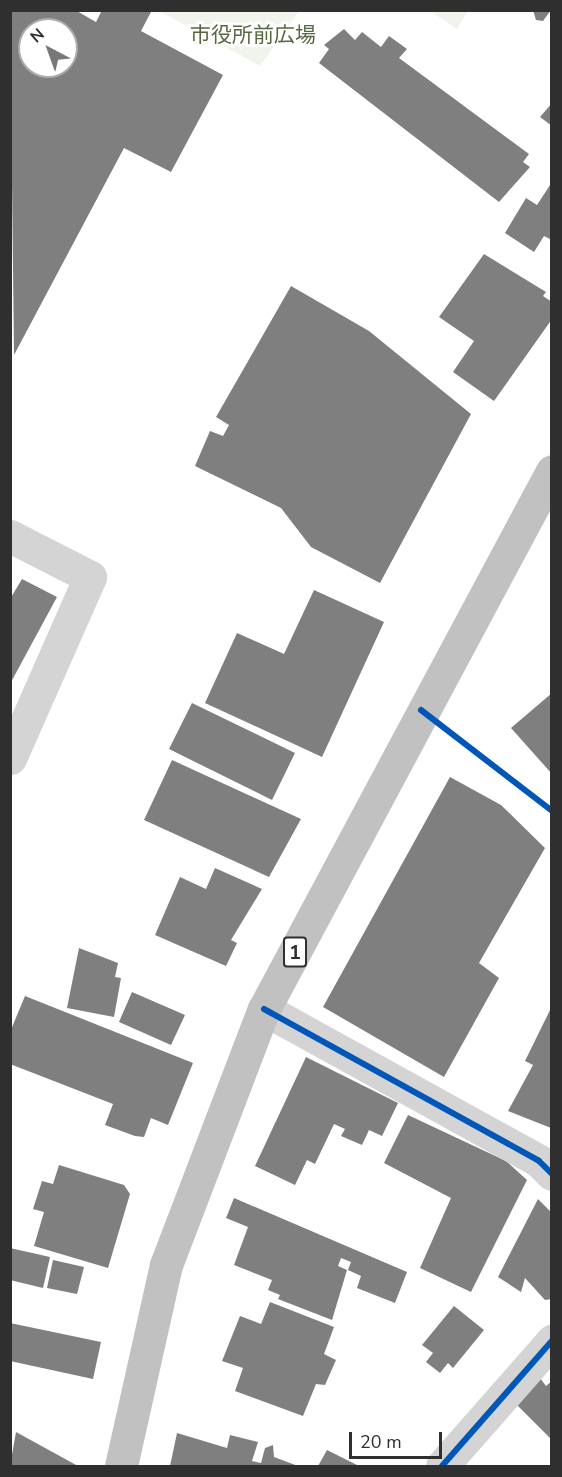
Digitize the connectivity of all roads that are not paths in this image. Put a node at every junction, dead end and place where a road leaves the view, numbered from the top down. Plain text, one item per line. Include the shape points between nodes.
1 (552, 471) edge
2 (10, 536) edge
3 (10, 758) edge
4 (264, 1009) junction
5 (552, 1174) edge
6 (552, 1341) edge
7 (121, 1467) edge
8 (442, 1467) edge

1 - 4 highway, 1
2 - 3 street via 90,577
4 - 5 street via 539,1161
4 - 7 highway, 1 via 166,1265
6 - 8 street

